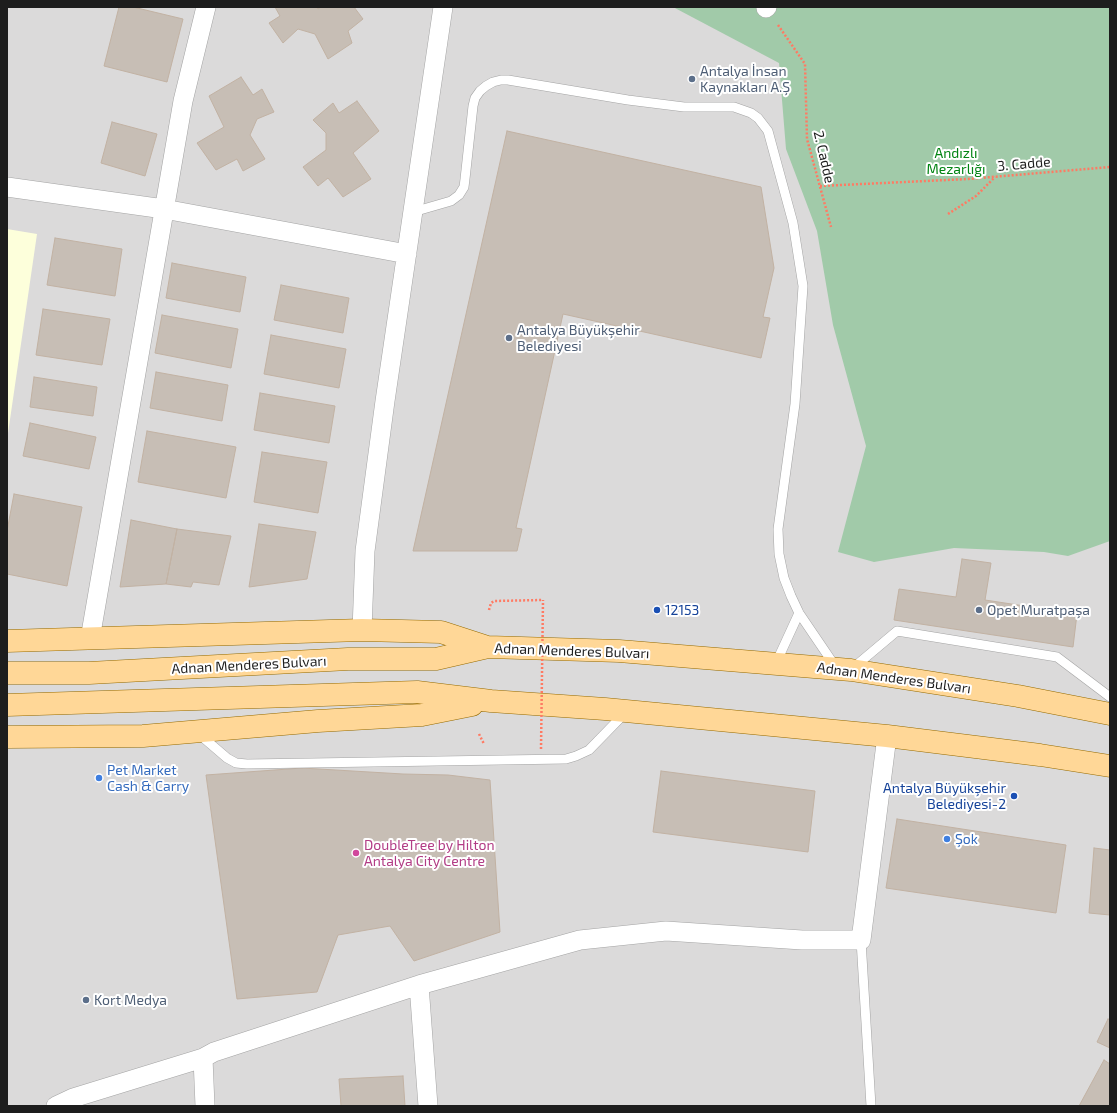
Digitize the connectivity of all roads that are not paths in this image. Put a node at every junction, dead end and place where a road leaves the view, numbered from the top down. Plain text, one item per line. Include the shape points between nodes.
1 (206, 7) edge
2 (443, 7) edge
3 (7, 187) edge
4 (164, 209) junction
5 (413, 212) junction
6 (407, 254) junction
7 (799, 613) junction
8 (362, 630) junction
9 (90, 639) junction
10 (7, 641) edge
11 (488, 647) junction
12 (776, 664) junction
13 (844, 669) junction
14 (7, 673) edge
15 (1110, 698) edge
16 (491, 701) junction
17 (7, 705) edge
18 (627, 711) junction
19 (1110, 714) edge
20 (197, 732) junction
21 (887, 736) junction
22 (7, 737) edge
23 (1110, 766) edge
24 (861, 940) junction
25 (419, 985) junction
26 (203, 1058) junction
27 (56, 1106) edge
28 (205, 1106) edge
29 (428, 1106) edge
30 (871, 1106) edge

1 - 4 street via 183,101
2 - 5 street
3 - 4 street
4 - 6 street
4 - 9 street
5 - 6 street
5 - 7 lane via 451,201 464,188 475,98 486,86 500,80 684,107 734,107 758,118 768,131 793,223 803,286 794,404 778,529 779,554 784,578
6 - 8 street via 365,551
7 - 12 lane
7 - 13 lane
8 - 9 main road
8 - 11 main road via 441,632
9 - 10 main road
11 - 12 main road, Adnan Menderes Bulvarı via 619,651
11 - 14 main road, Adnan Menderes Bulvarı via 436,659 348,659 89,674
12 - 13 main road, Adnan Menderes Bulvarı
13 - 15 lane via 897,631 1057,656
13 - 19 main road, Adnan Menderes Bulvarı via 1018,696
16 - 17 main road via 416,692
16 - 18 main road
16 - 20 main road via 422,715 318,720
18 - 20 lane via 589,750 566,759 247,764 236,763 227,758
18 - 21 main road
20 - 22 main road via 143,736
21 - 23 main road
21 - 24 street
24 - 25 street via 802,940 666,931 644,933 580,940
24 - 30 lane
25 - 26 street via 214,1052
25 - 29 street
26 - 27 street via 73,1098
26 - 28 street

